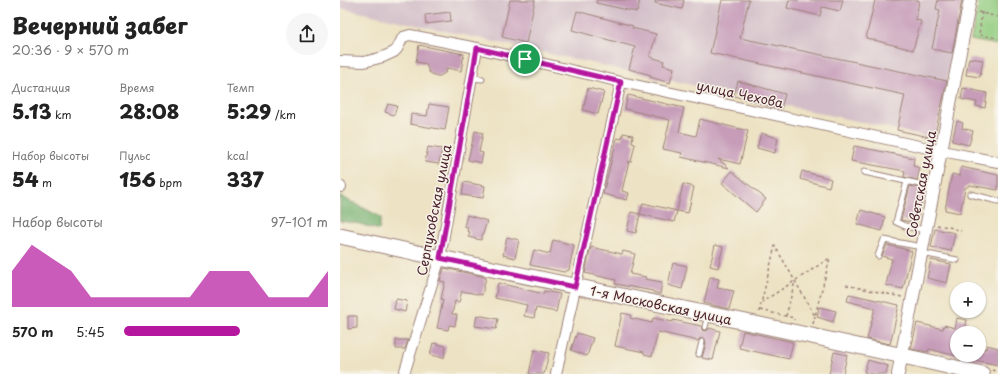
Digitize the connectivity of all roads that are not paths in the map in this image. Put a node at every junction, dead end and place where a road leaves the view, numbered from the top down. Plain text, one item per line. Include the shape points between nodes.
1 (969, 5) edge
2 (477, 48) junction
3 (340, 60) edge
4 (621, 82) junction
5 (942, 151) junction
6 (998, 162) edge
7 (864, 172) dead end
8 (907, 182) junction
9 (934, 188) junction
10 (970, 194) dead end
11 (998, 201) edge
12 (927, 226) junction
13 (340, 236) edge
14 (922, 250) junction
15 (878, 256) dead end
16 (440, 258) junction
17 (957, 260) dead end
18 (575, 287) junction
19 (702, 342) dead end
20 (699, 354) dead end
21 (902, 355) junction
22 (404, 374) edge
23 (556, 374) edge
24 (898, 374) edge
25 (982, 374) edge

1 - 5 street, Советская улица
2 - 3 street, улица Чехова via 410,35 403,37 394,52 383,57 364,62
2 - 4 street, улица Чехова
2 - 16 street, Серпуховская улица via 477,78
4 - 5 street, улица Чехова
4 - 18 street
5 - 6 street, улица Чехова
5 - 9 street, Советская улица
7 - 8 lane
8 - 9 lane
8 - 12 lane via 896,222 905,226
9 - 12 street, Советская улица
10 - 11 lane
12 - 14 street, Советская улица
13 - 16 main road, 1-я Московская улица
14 - 15 lane via 884,240
14 - 17 lane
14 - 21 street, Советская улица
16 - 18 main road, 1-я Московская улица
16 - 22 street, Серпуховская улица
18 - 21 main road, 1-я Московская улица via 707,321
18 - 23 street
19 - 20 lane
21 - 24 street, Советская улица
21 - 25 main road, 1-я Московская улица

